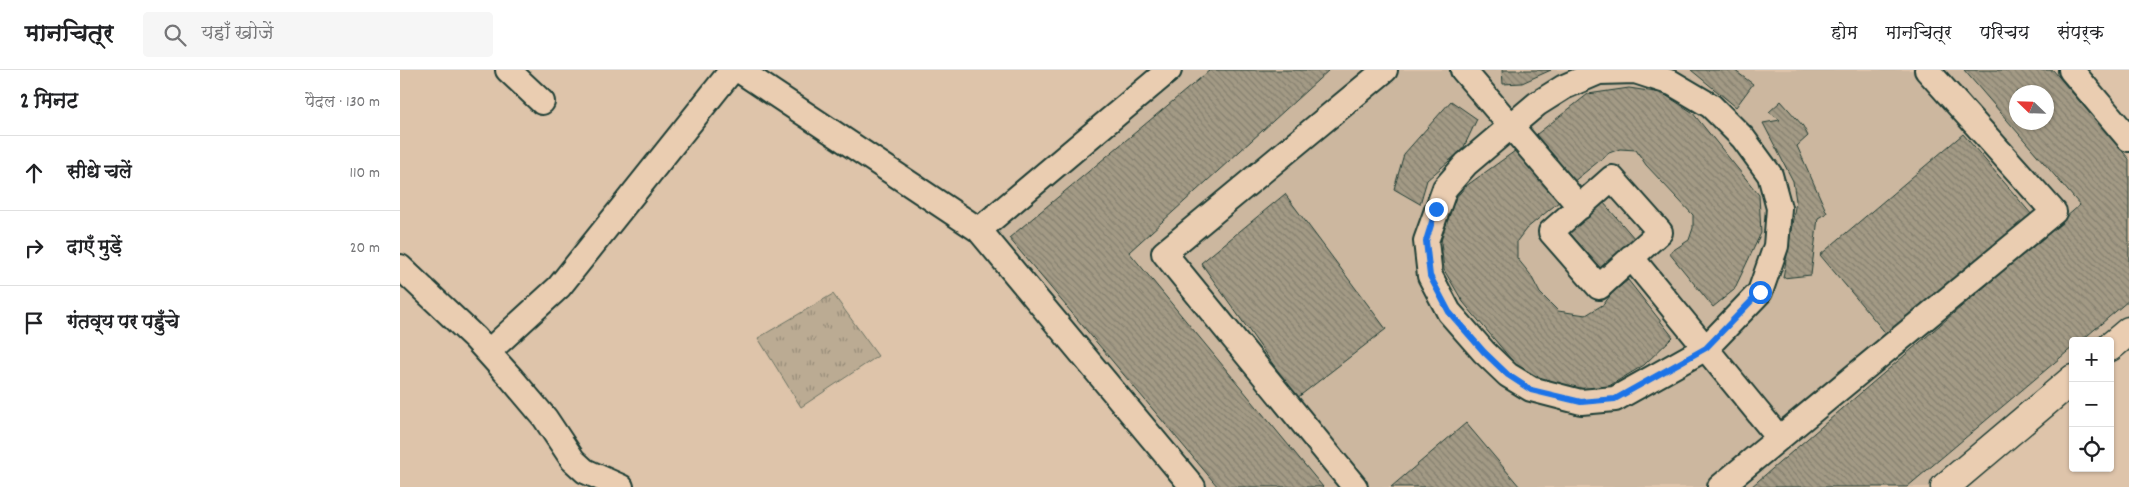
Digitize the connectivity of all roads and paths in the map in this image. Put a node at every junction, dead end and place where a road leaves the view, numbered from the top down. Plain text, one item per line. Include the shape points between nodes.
1 (508, 70) edge
2 (732, 70) edge
3 (739, 70) edge
4 (1169, 70) edge
5 (1385, 70) edge
6 (1463, 70) edge
7 (1927, 70) edge
8 (2071, 70) edge
9 (542, 102) dead end
10 (1512, 127) junction
11 (2129, 139) edge
12 (1580, 207) junction
13 (979, 230) junction
14 (1632, 257) junction
15 (400, 268) edge
16 (2129, 331) edge
17 (2114, 344) edge
18 (1706, 348) junction
19 (488, 352) junction
20 (2069, 381) edge
21 (1780, 438) junction
22 (612, 485) edge
23 (1193, 487) edge
24 (1355, 487) edge
25 (1720, 487) edge
26 (1945, 487) edge

1 - 9 street
2 - 19 street via 559,287
3 - 13 street
4 - 13 street
5 - 24 street via 1164,253
6 - 10 street
7 - 21 street via 2054,212
8 - 11 street
10 - 12 street
10 - 18 street via 1537,104 1564,87 1599,72 1635,71 1672,83 1711,106 1743,138 1770,175 1779,208 1776,246 1760,292
10 - 18 street via 1466,164 1445,188 1426,241 1430,276 1449,312 1484,352 1508,375 1531,390 1581,402 1615,399
12 - 14 street via 1612,178 1660,232
12 - 14 street via 1551,232 1599,287
13 - 23 street
14 - 18 street
15 - 19 street
16 - 17 street
18 - 21 street
19 - 22 street via 545,418 573,460 585,471
20 - 26 street
21 - 25 street

